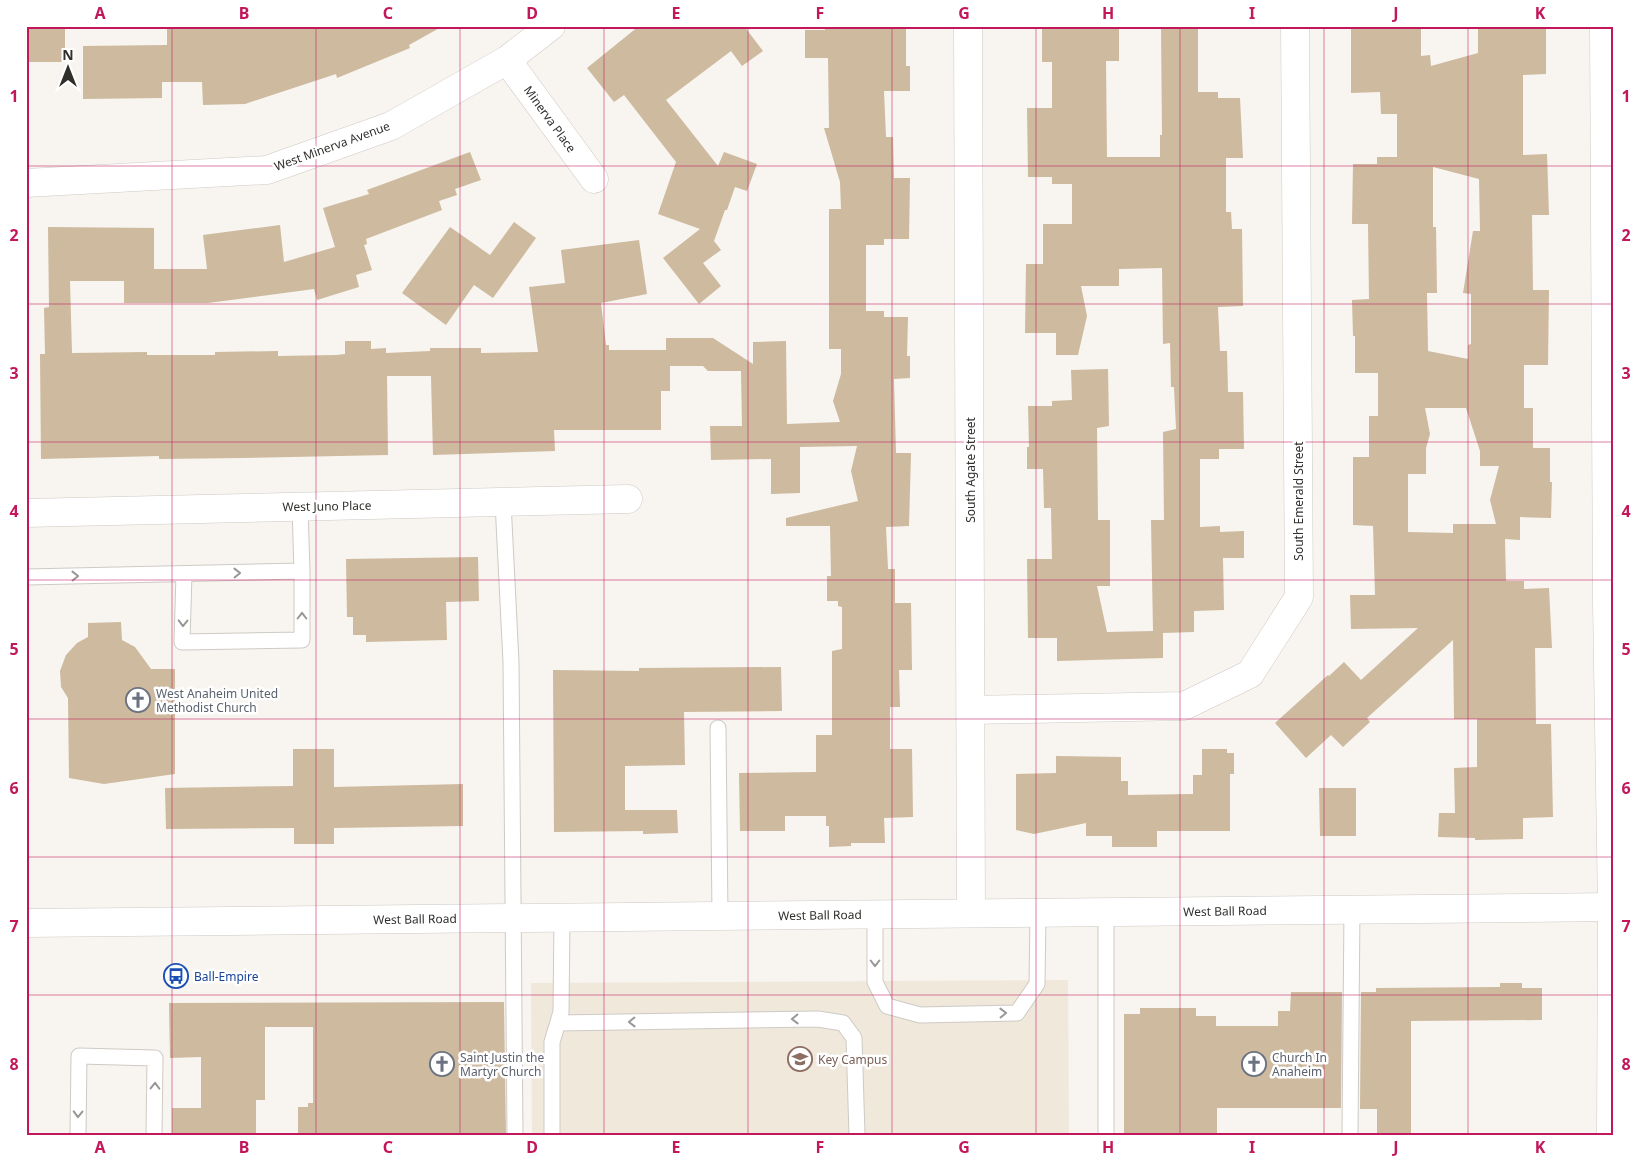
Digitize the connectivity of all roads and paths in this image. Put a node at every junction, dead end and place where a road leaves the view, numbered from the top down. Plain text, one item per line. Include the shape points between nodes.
1 (551, 26) edge
2 (968, 26) edge
3 (1295, 26) edge
4 (1604, 26) edge
5 (507, 60) junction
6 (1609, 124) edge
7 (594, 179) dead end
8 (26, 183) edge
9 (628, 499) dead end
10 (503, 502) junction
11 (300, 507) junction
12 (26, 513) edge
13 (1610, 550) edge
14 (302, 571) junction
15 (184, 574) junction
16 (26, 577) edge
17 (1610, 603) edge
18 (971, 710) junction
19 (718, 728) dead end
20 (1613, 907) edge
21 (1352, 909) junction
22 (1106, 912) junction
23 (971, 913) junction
24 (1038, 913) junction
25 (875, 914) junction
26 (720, 916) junction
27 (514, 918) junction
28 (562, 918) junction
29 (26, 923) edge
30 (558, 1023) junction
31 (78, 1135) edge
32 (154, 1135) edge
33 (516, 1135) edge
34 (552, 1135) edge
35 (857, 1135) edge
36 (1106, 1135) edge
37 (1350, 1135) edge
38 (1611, 1135) edge

1 - 5 street, West Minerva Avenue
2 - 18 street, South Agate Street
3 - 18 street, South Emerald Street via 1299,597 1250,674 1184,706
4 - 6 street
5 - 7 street, Minerva Place
5 - 8 street, West Minerva Avenue via 391,126 267,170
6 - 13 street
9 - 10 street, West Juno Place
10 - 11 street, West Juno Place
10 - 27 lane via 511,662
11 - 12 street, West Juno Place
11 - 14 lane
13 - 17 street
15 -> 14 lane
15 -> 14 lane via 182,642 302,640
16 -> 15 lane
17 - 20 street
18 - 23 street, South Agate Street
19 - 26 lane
20 - 21 street, West Ball Road
20 - 38 street
21 - 22 street, West Ball Road
21 - 37 lane
22 - 24 street, West Ball Road
22 - 36 lane
23 - 24 street, West Ball Road
23 - 25 street, West Ball Road
25 -> 24 lane via 875,982 887,1006 920,1015 1017,1013 1037,984
25 - 26 street, West Ball Road
26 - 28 street, West Ball Road
27 - 28 street, West Ball Road
27 - 29 street, West Ball Road
27 - 33 lane
28 - 30 lane via 561,1012
30 - 34 lane via 552,1042
35 -> 30 lane via 854,1038 843,1023 818,1019
32 -> 31 lane via 155,1058 79,1056

